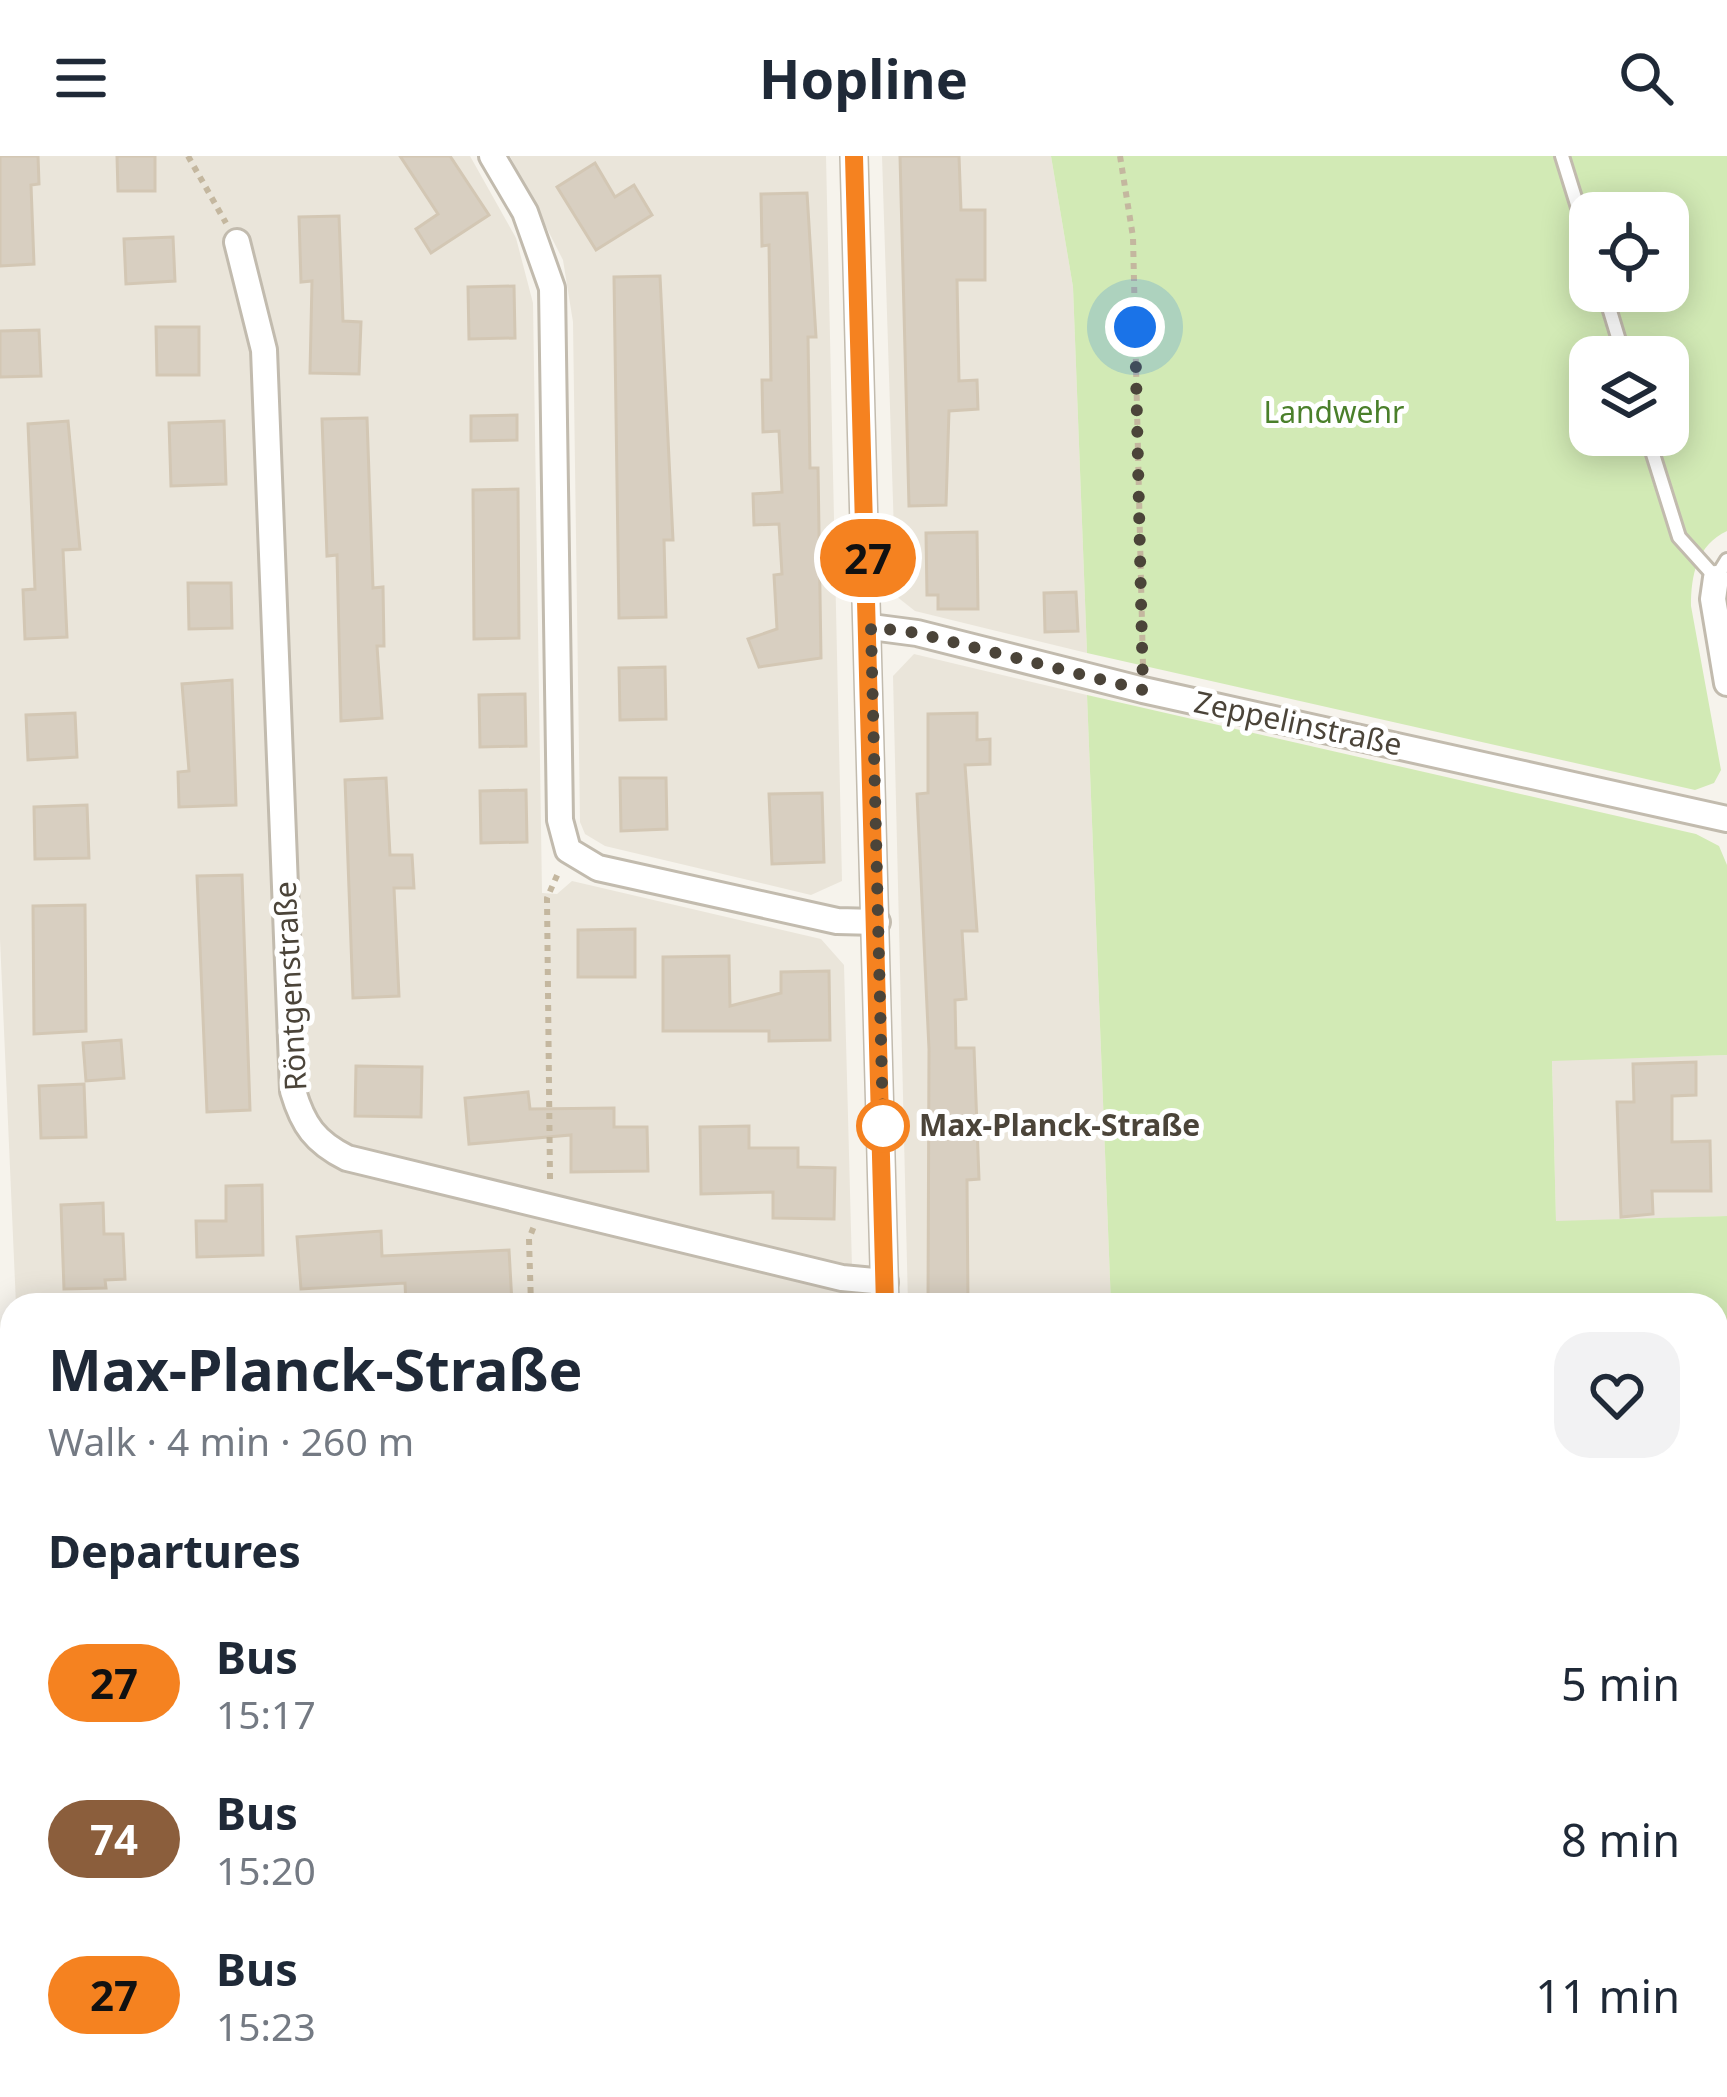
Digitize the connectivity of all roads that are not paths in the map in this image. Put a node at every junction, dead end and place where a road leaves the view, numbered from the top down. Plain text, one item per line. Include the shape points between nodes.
1 (492, 156) edge
2 (854, 156) edge
3 (1562, 156) edge
4 (1573, 192) edge
5 (237, 242) road end
6 (1654, 456) edge
7 (1722, 569) edge
8 (871, 627) junction
9 (1727, 683) edge
10 (1727, 819) edge
11 (877, 922) junction
12 (885, 1293) edge

1 - 11 street via 525,212 552,288 560,820 568,850 598,868 837,921
2 - 8 street
3 - 4 lane
5 - 12 street, Röntgenstraße via 264,350 293,1091 301,1120 321,1145 347,1158
6 - 7 lane via 1678,537
7 - 9 street via 1713,599
8 - 10 street, Zeppelinstraße
8 - 11 street
11 - 12 street

